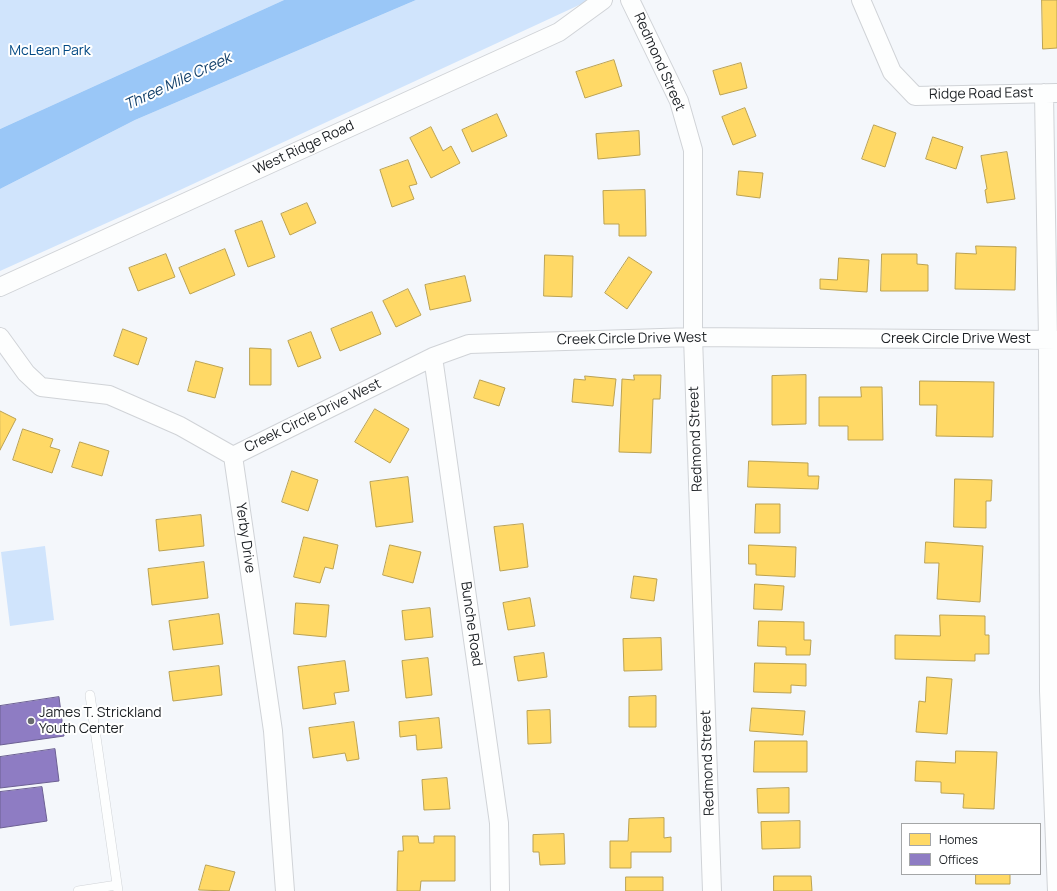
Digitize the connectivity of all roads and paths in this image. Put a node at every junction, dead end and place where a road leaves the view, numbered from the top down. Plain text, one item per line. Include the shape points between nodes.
1 (603, 0) edge
2 (630, 0) edge
3 (861, 0) edge
4 (1050, 93) edge
5 (0, 287) edge
6 (0, 337) edge
7 (693, 337) junction
8 (1053, 340) edge
9 (433, 357) junction
10 (233, 456) junction
11 (1053, 691) edge
12 (90, 695) dead end
13 (118, 888) edge
14 (78, 891) edge
15 (284, 891) edge
16 (500, 891) edge
17 (712, 891) edge
18 (1057, 891) edge

1 - 5 street, West Ridge Road via 559,32
2 - 7 street, Redmond Street via 679,101 693,150
3 - 4 street, Ridge Road East via 892,72 915,96
4 - 8 street
6 - 10 street via 26,373 41,387 109,395 180,426
7 - 8 street, Creek Circle Drive West
7 - 9 street, Creek Circle Drive West via 469,344
7 - 17 street, Redmond Street
8 - 11 street
9 - 10 street, Creek Circle Drive West
9 - 16 street, Bunche Road via 499,823
10 - 15 street, Yerby Drive via 273,730
11 - 18 street
12 - 13 lane
13 - 14 lane

